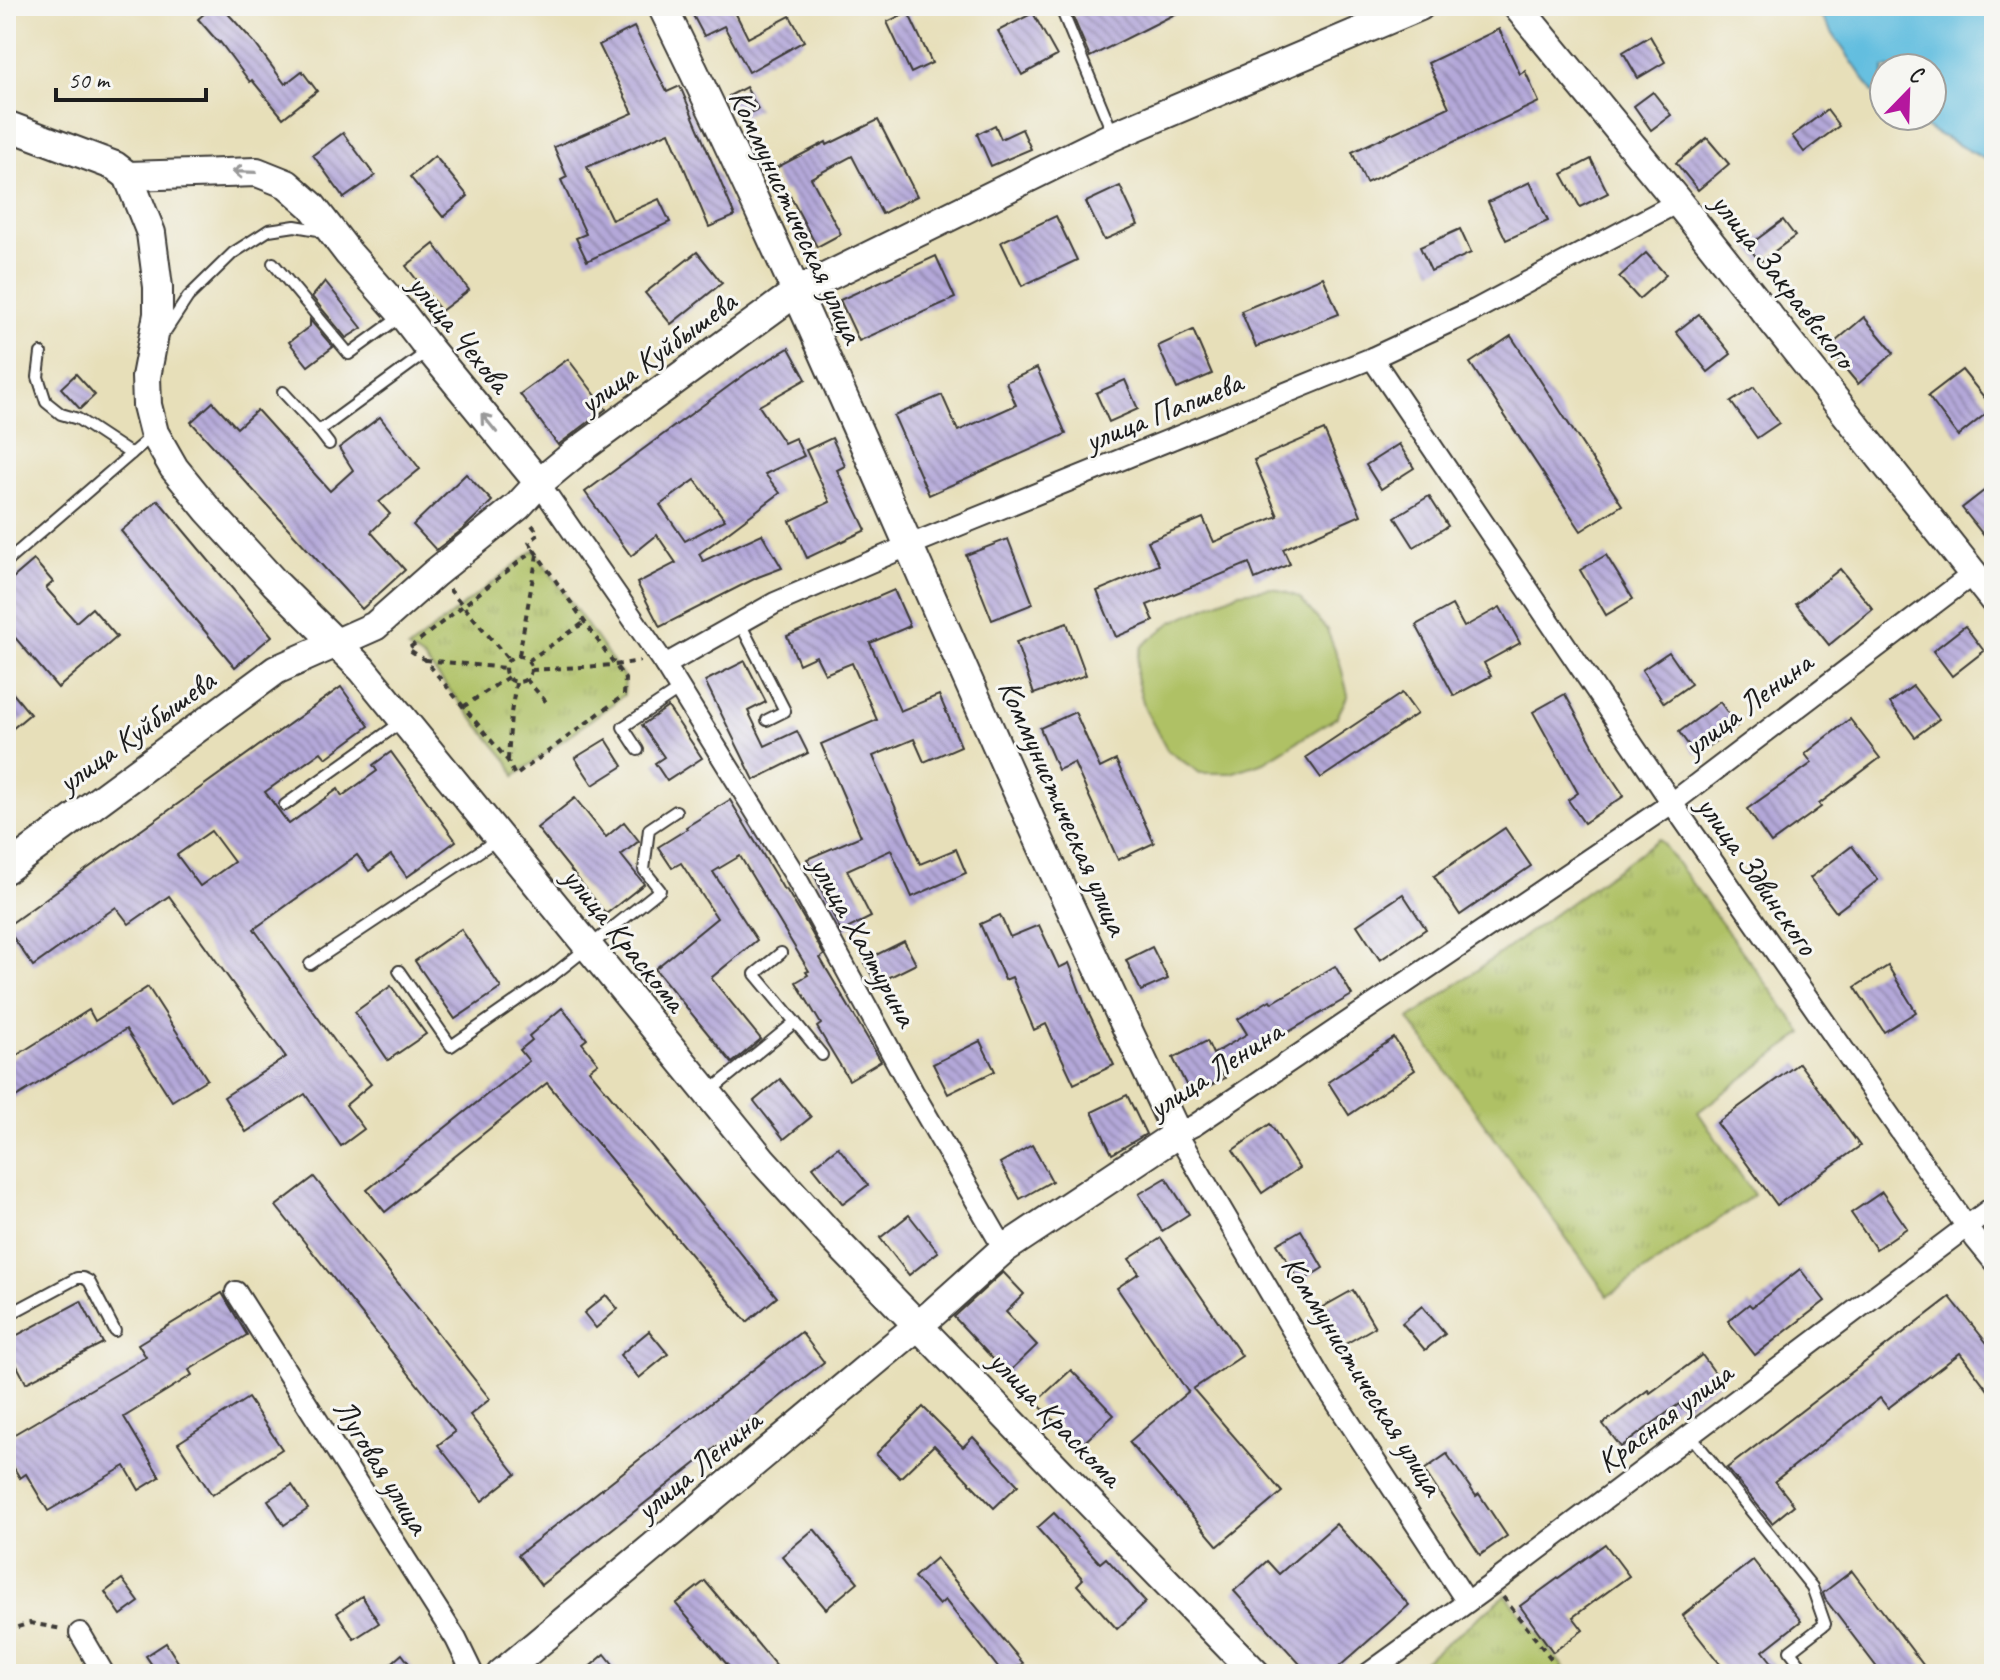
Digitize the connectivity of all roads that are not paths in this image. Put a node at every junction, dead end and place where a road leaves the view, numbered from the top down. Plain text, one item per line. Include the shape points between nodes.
1 (662, 6) edge
2 (1060, 6) edge
3 (1420, 6) edge
4 (1517, 6) edge
5 (6, 125) edge
6 (1113, 136) junction
7 (122, 171) junction
8 (1678, 202) junction
9 (332, 232) junction
10 (273, 263) dead end
11 (796, 292) junction
12 (403, 315) junction
13 (430, 350) junction
14 (41, 353) dead end
15 (150, 354) junction
16 (1372, 358) junction
17 (283, 392) dead end
18 (319, 431) junction
19 (154, 433) junction
20 (329, 444) dead end
21 (131, 454) junction
22 (539, 483) junction
23 (910, 545) junction
24 (6, 562) edge
25 (1983, 565) edge
26 (1994, 600) edge
27 (740, 623) junction
28 (335, 644) junction
29 (662, 661) junction
30 (680, 689) junction
31 (404, 719) junction
32 (767, 720) dead end
33 (638, 750) dead end
34 (1672, 803) junction
35 (285, 805) dead end
36 (676, 811) dead end
37 (500, 838) junction
38 (6, 869) edge
39 (589, 947) junction
40 (781, 953) dead end
41 (310, 964) dead end
42 (399, 971) dead end
43 (795, 1022) junction
44 (822, 1055) dead end
45 (708, 1093) junction
46 (1177, 1134) junction
47 (1994, 1206) edge
48 (1967, 1225) junction
49 (1004, 1249) junction
50 (1994, 1262) edge
51 (236, 1292) dead end
52 (6, 1316) edge
53 (918, 1325) junction
54 (115, 1331) dead end
55 (1690, 1435) junction
56 (1467, 1602) junction
57 (80, 1633) road end
58 (104, 1674) edge
59 (473, 1674) edge
60 (501, 1674) edge
61 (1256, 1674) edge
62 (1368, 1674) edge
63 (1808, 1674) edge

1 - 11 street, Коммунистическая улица
2 - 6 lane
3 - 6 street, улица Куйбышева
4 - 8 street, улица Закраевского
5 - 7 street
6 - 11 street, улица Куйбышева
9 -> 7 street, улица Чехова via 287,184 257,172
7 - 15 street, улица Краскома via 151,233 158,314
8 - 16 street, улица Папшева via 1475,310
8 - 25 street, улица Закраевского
9 - 12 street, улица Чехова
9 - 15 lane via 295,226 269,230 233,253 188,297
10 - 12 lane via 349,354
11 - 22 street, улица Куйбышева
11 - 23 street, Коммунистическая улица
12 - 13 street, улица Чехова
13 - 18 lane
22 -> 13 street, улица Чехова
14 - 21 lane via 38,377 46,402
15 - 19 street, улица Краскома via 147,405
16 - 23 street, улица Папшева
16 - 34 street, улица Здвинского
17 - 18 lane
18 - 20 lane
19 - 21 lane
19 - 28 street, улица Краскома via 208,510
21 - 24 lane
22 - 28 street, улица Куйбышева via 375,626
22 - 29 street, улица Чехова
23 - 27 street, улица Папшева
23 - 46 street, Коммунистическая улица via 1037,836
25 - 26 street, улица Закраевского
25 - 34 street, улица Ленина
27 - 29 street, улица Папшева
27 - 32 lane via 785,711
28 - 31 street, улица Краскома
28 - 38 street, улица Куйбышева via 276,670
29 - 30 street, улица Халтурина
30 - 33 lane via 623,727
30 - 49 street, улица Халтурина via 793,872
31 - 35 lane
31 - 37 street, улица Краскома
34 - 46 street, улица Ленина
34 - 48 street, улица Здвинского
36 - 39 lane via 649,829 644,870 660,890
37 - 39 street, улица Краскома
37 - 41 lane
39 - 42 lane via 451,1046
39 - 45 street, улица Краскома
40 - 43 lane via 755,974
43 - 44 lane
43 - 45 lane
45 - 53 street, улица Краскома via 763,1161
46 - 49 street, улица Ленина
46 - 56 street, Коммунистическая улица via 1321,1379
47 - 48 street, Красная улица
48 - 50 street, улица Здвинского
48 - 55 street, Красная улица
49 - 53 street, улица Ленина
51 - 59 street, Луговая улица via 456,1639
52 - 54 lane via 83,1278
53 - 60 street, улица Ленина
53 - 61 street, улица Краскома
55 - 56 street, Красная улица
55 - 63 lane via 1812,1587 1825,1624 1790,1651
56 - 62 street, Красная улица
57 - 58 street

